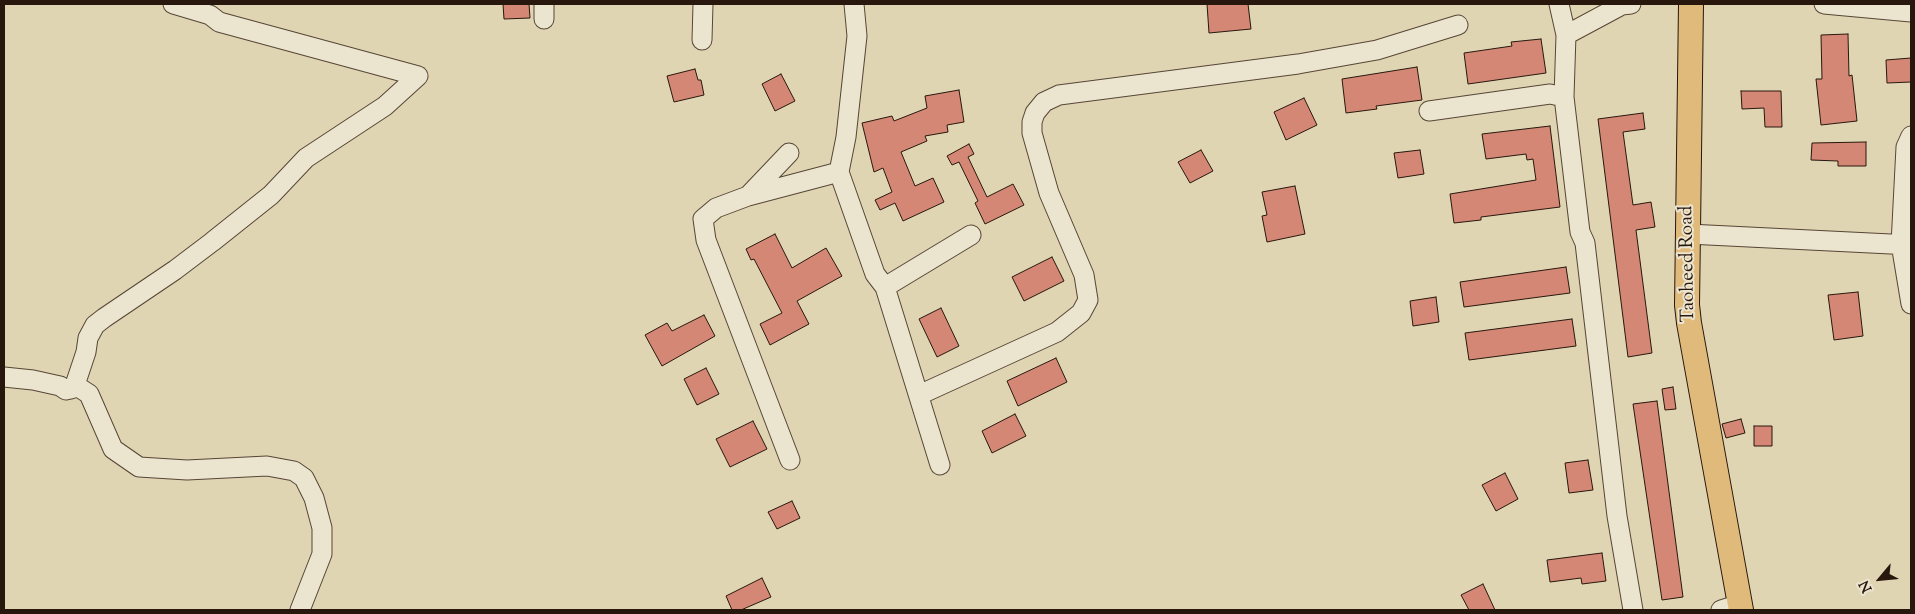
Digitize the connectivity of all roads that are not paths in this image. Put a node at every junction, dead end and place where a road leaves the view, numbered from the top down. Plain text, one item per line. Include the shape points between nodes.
1 (173, 4) edge
2 (703, 4) edge
3 (854, 4) edge
4 (1559, 4) edge
5 (1631, 4) edge
6 (1691, 4) edge
7 (1824, 4) edge
8 (1911, 12) edge
9 (1458, 25) dead end
10 (1566, 35) junction
11 (702, 40) dead end
12 (1564, 97) junction
13 (1429, 111) dead end
14 (1911, 136) edge
15 (789, 153) dead end
16 (839, 172) junction
17 (748, 196) junction
18 (1688, 234) junction
19 (971, 235) dead end
20 (1906, 245) edge
21 (885, 287) junction
22 (1911, 304) edge
23 (4, 377) edge
24 (75, 385) junction
25 (918, 395) junction
26 (790, 460) dead end
27 (940, 465) dead end
28 (1734, 608) edge
29 (300, 610) edge
30 (1633, 610) edge

1 - 24 street via 210,15 219,22 418,76 385,106 306,158 271,195 212,242 95,325 88,338
2 - 11 street
3 - 16 street via 857,36
4 - 10 street
5 - 10 street via 1622,5
6 - 18 main road, Taoheed Road
7 - 8 street
9 - 25 street via 1377,50 1298,64 1059,95 1044,102 1035,113 1032,133 1049,193 1084,276 1088,300 1081,313 1056,332
10 - 12 street
12 - 13 street via 1550,94
12 - 30 street via 1617,516
14 - 20 street via 1906,147
15 - 17 street
16 - 17 street
16 - 21 street via 875,274
17 - 26 street via 716,208 703,219 706,240
18 - 20 street
18 - 28 main road, Taoheed Road via 1689,322
19 - 21 street
20 - 22 street
21 - 25 street
23 - 24 street via 45,382 66,390
24 - 29 street via 89,394 113,449 139,467 187,470 267,466 294,471 304,478 314,498 322,528 322,554
25 - 27 street

